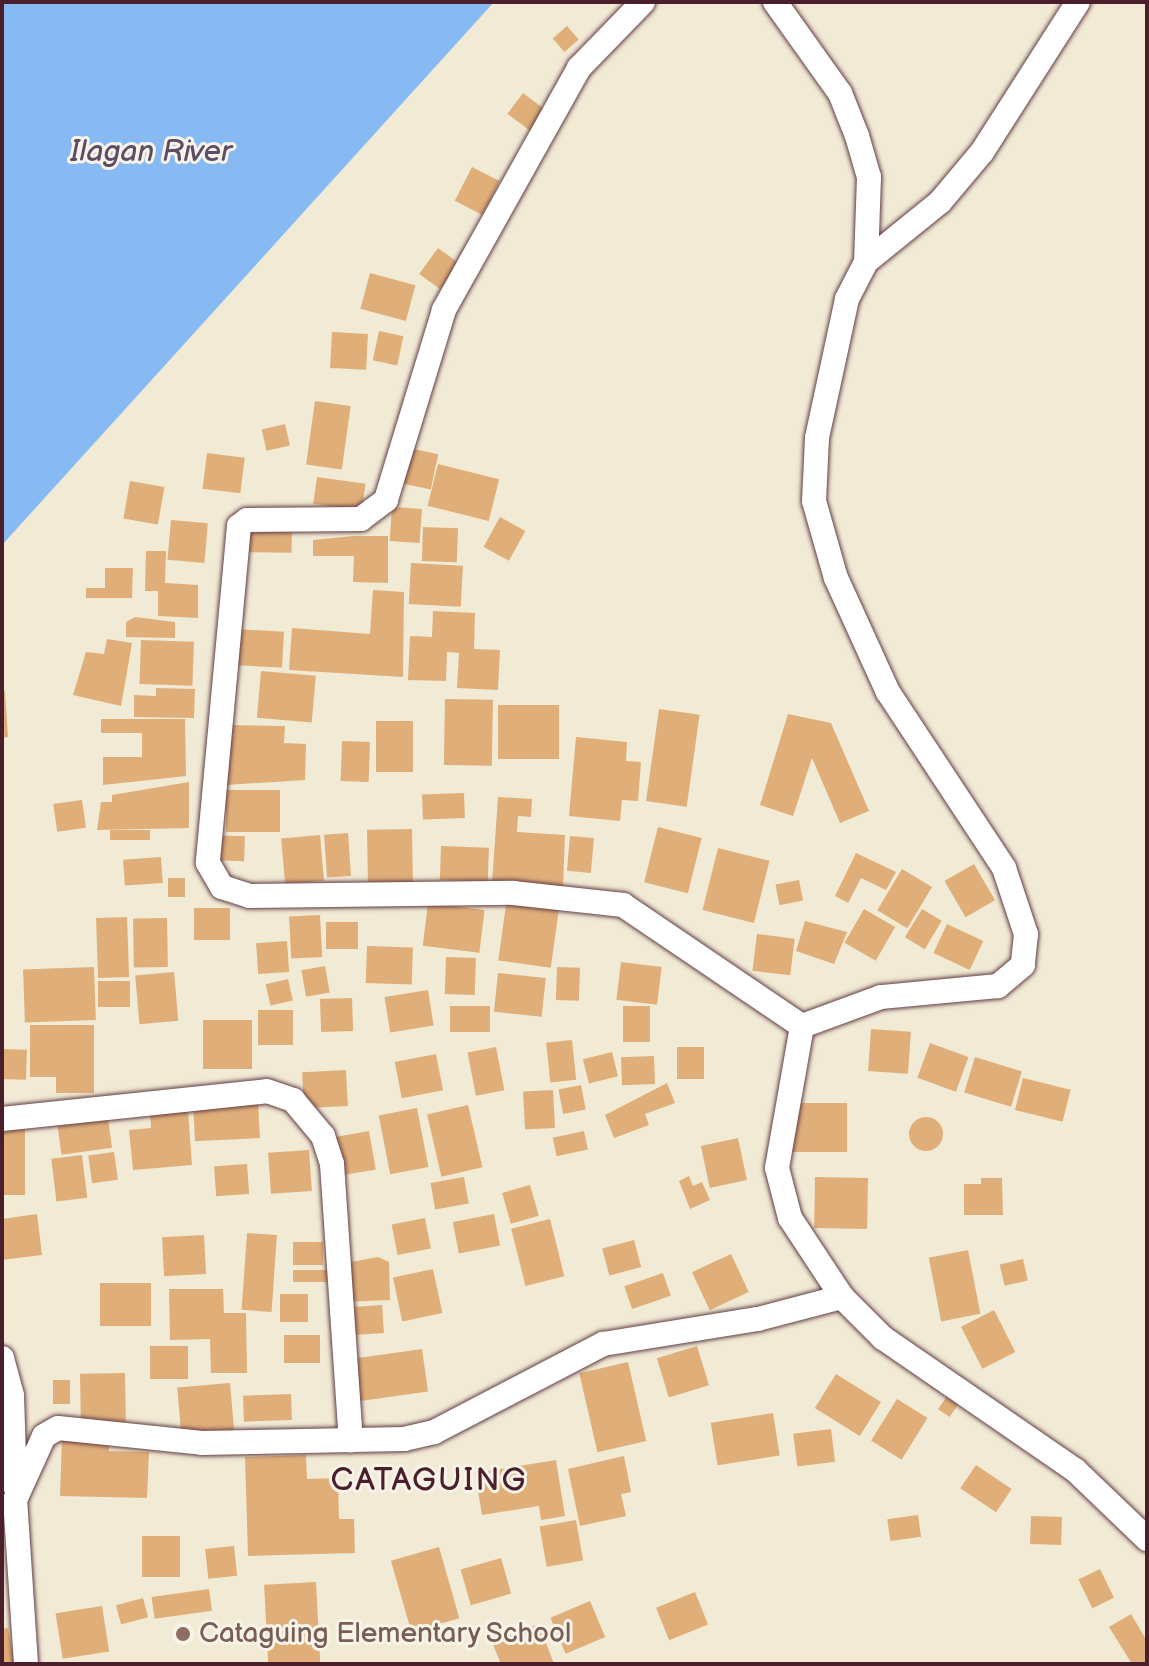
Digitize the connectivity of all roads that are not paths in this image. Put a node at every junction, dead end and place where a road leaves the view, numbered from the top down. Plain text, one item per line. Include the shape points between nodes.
1 (643, 2) edge
2 (775, 2) edge
3 (1078, 2) edge
4 (866, 262) junction
5 (802, 1026) junction
6 (2, 1119) edge
7 (842, 1297) junction
8 (2, 1358) edge
9 (351, 1440) junction
10 (15, 1500) junction
11 (1147, 1539) edge
12 (26, 1664) edge

1 - 5 street via 579,68 444,310 386,500 361,519 247,520 239,526 208,863 222,887 249,896 513,893 623,905
2 - 4 street via 840,93 857,136 869,177
3 - 4 street via 982,152 940,202
4 - 5 street via 847,299 833,356 814,501 836,578 888,692 1004,868 1026,934 1023,965 998,986 881,997
5 - 7 street via 777,1168 790,1218
6 - 9 street via 267,1091 293,1100 323,1136 332,1164
7 - 9 street via 758,1319 603,1344 434,1432
7 - 11 street via 883,1338 1075,1470
8 - 10 street via 12,1396
9 - 10 street via 202,1443 58,1428 38,1446
10 - 12 street

